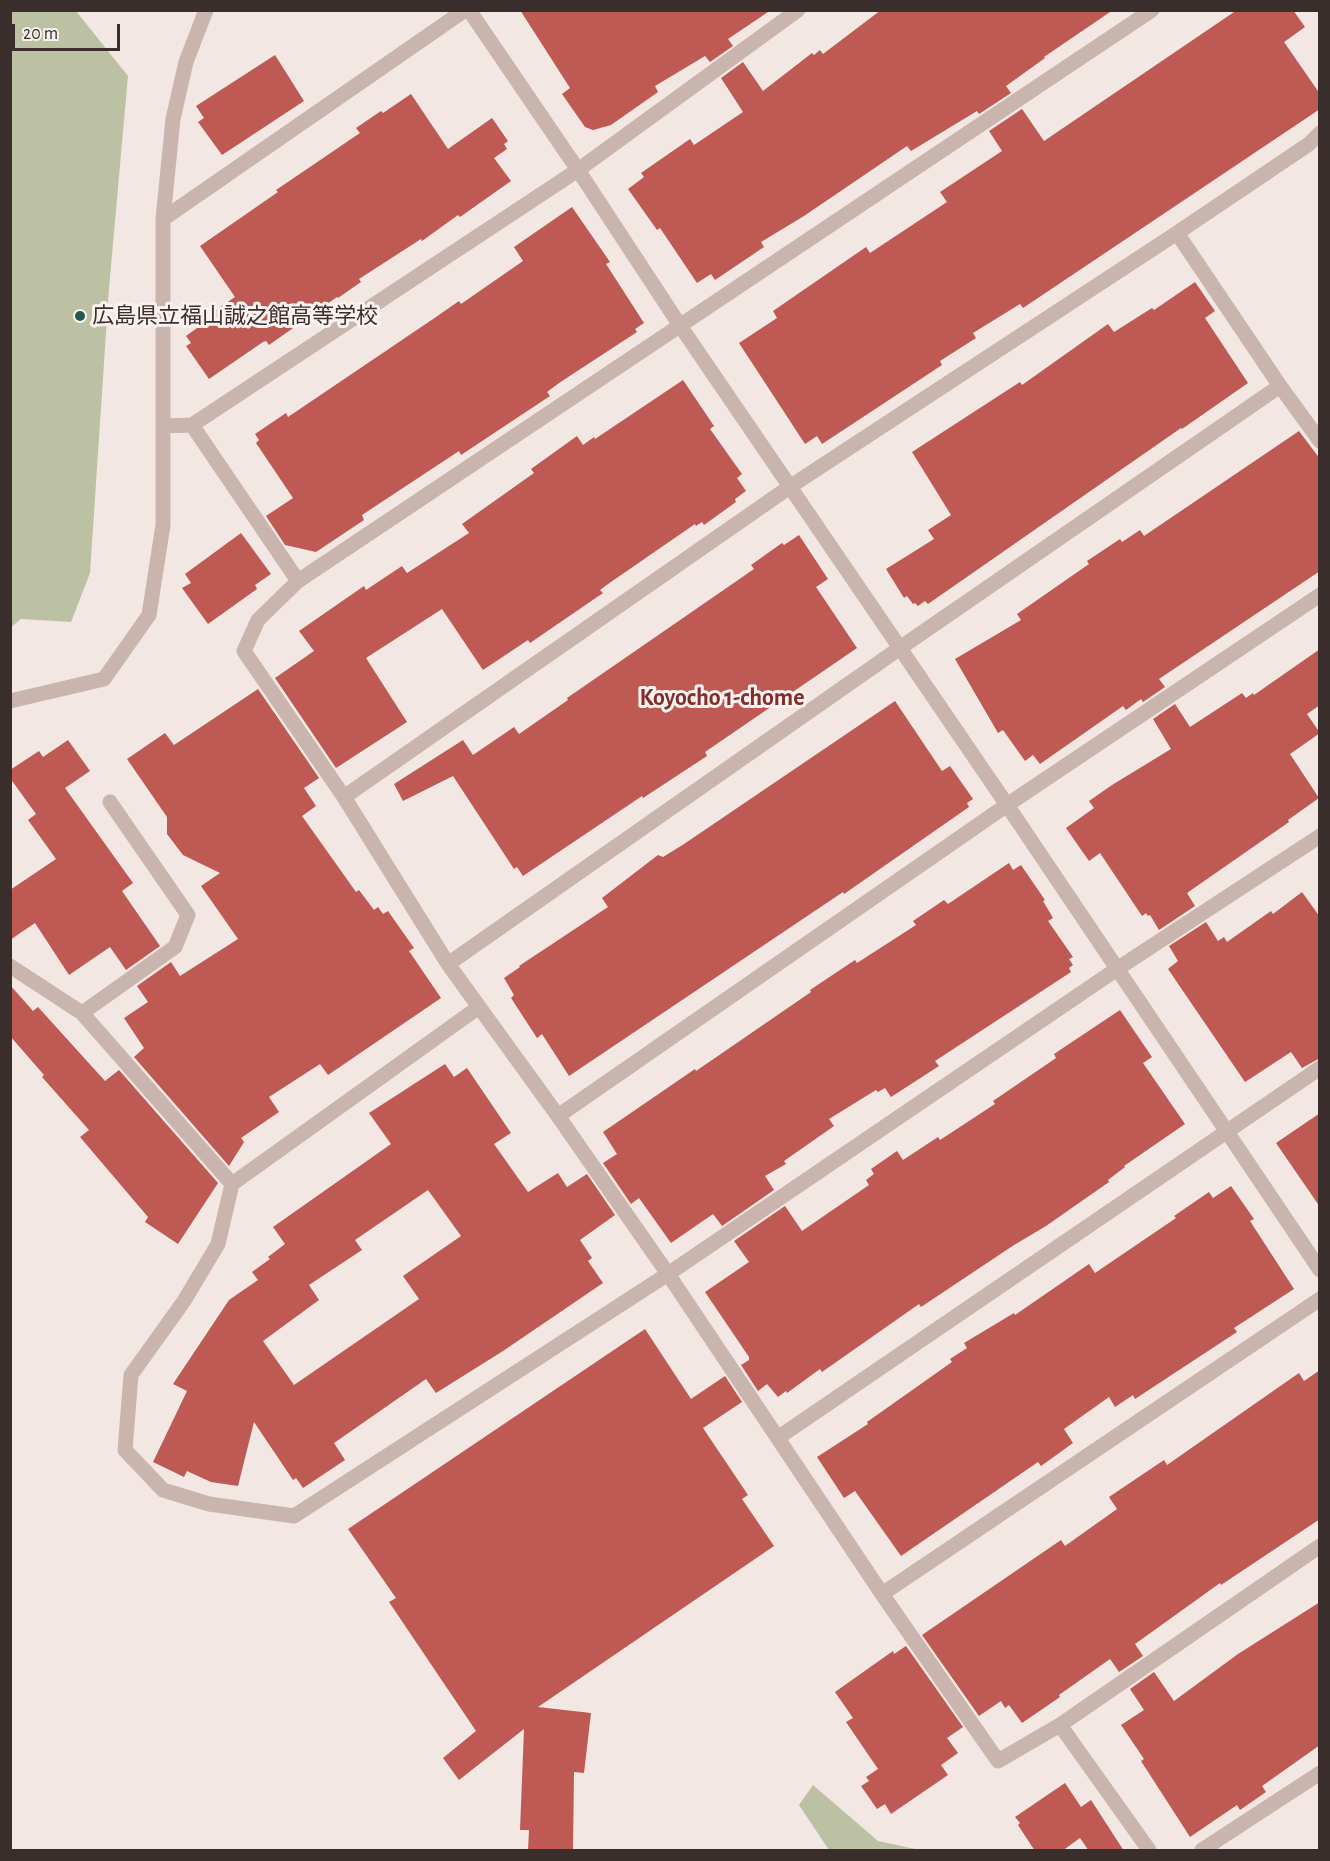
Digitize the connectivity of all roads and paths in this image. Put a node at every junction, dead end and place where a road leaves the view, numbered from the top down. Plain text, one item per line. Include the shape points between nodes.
1 (206, 10) edge
2 (467, 10) edge
3 (798, 10) edge
4 (1152, 10) edge
5 (1320, 133) edge
6 (578, 170) junction
7 (163, 219) junction
8 (1177, 233) junction
9 (681, 327) junction
10 (1280, 386) junction
11 (192, 425) junction
12 (163, 426) junction
13 (1320, 441) edge
14 (791, 486) junction
15 (298, 581) junction
16 (1320, 595) edge
17 (900, 648) junction
18 (10, 701) edge
19 (344, 797) junction
20 (110, 802) dead end
21 (1007, 805) junction
22 (1320, 836) edge
23 (448, 964) junction
24 (10, 966) edge
25 (1117, 969) junction
26 (479, 1007) junction
27 (82, 1013) junction
28 (1320, 1068) edge
29 (558, 1116) junction
30 (1226, 1132) junction
31 (232, 1184) junction
32 (1320, 1270) edge
33 (668, 1274) junction
34 (1320, 1299) edge
35 (779, 1437) junction
36 (1320, 1546) edge
37 (882, 1594) junction
38 (1060, 1725) junction
39 (1320, 1773) edge
40 (1149, 1851) edge
41 (1202, 1851) edge

1 - 7 street via 186,63 173,119
2 - 6 street
2 - 7 street
3 - 6 street
4 - 9 street
5 - 8 street
6 - 9 street
6 - 11 street
7 - 12 street
8 - 10 street
8 - 14 street
9 - 14 street
9 - 15 street
10 - 13 street
10 - 17 street
11 - 12 street
11 - 15 street
12 - 18 street via 163,525 149,615 104,679
14 - 17 street
14 - 19 street
15 - 19 street via 258,621 244,651
16 - 21 street
17 - 21 street
17 - 23 street
19 - 23 street
20 - 27 street via 188,915 175,947
21 - 25 street
21 - 29 street
22 - 25 street
23 - 26 street
24 - 27 street
25 - 30 street
25 - 33 street
26 - 29 street
26 - 31 street
27 - 31 street
28 - 30 street
29 - 33 street
30 - 32 street
30 - 35 street
31 - 33 street via 218,1244 184,1301 131,1375 125,1450 162,1490 209,1504 294,1516
33 - 35 street
34 - 37 street
35 - 37 street
36 - 38 street
37 - 38 street via 998,1761
38 - 40 street
39 - 41 street

